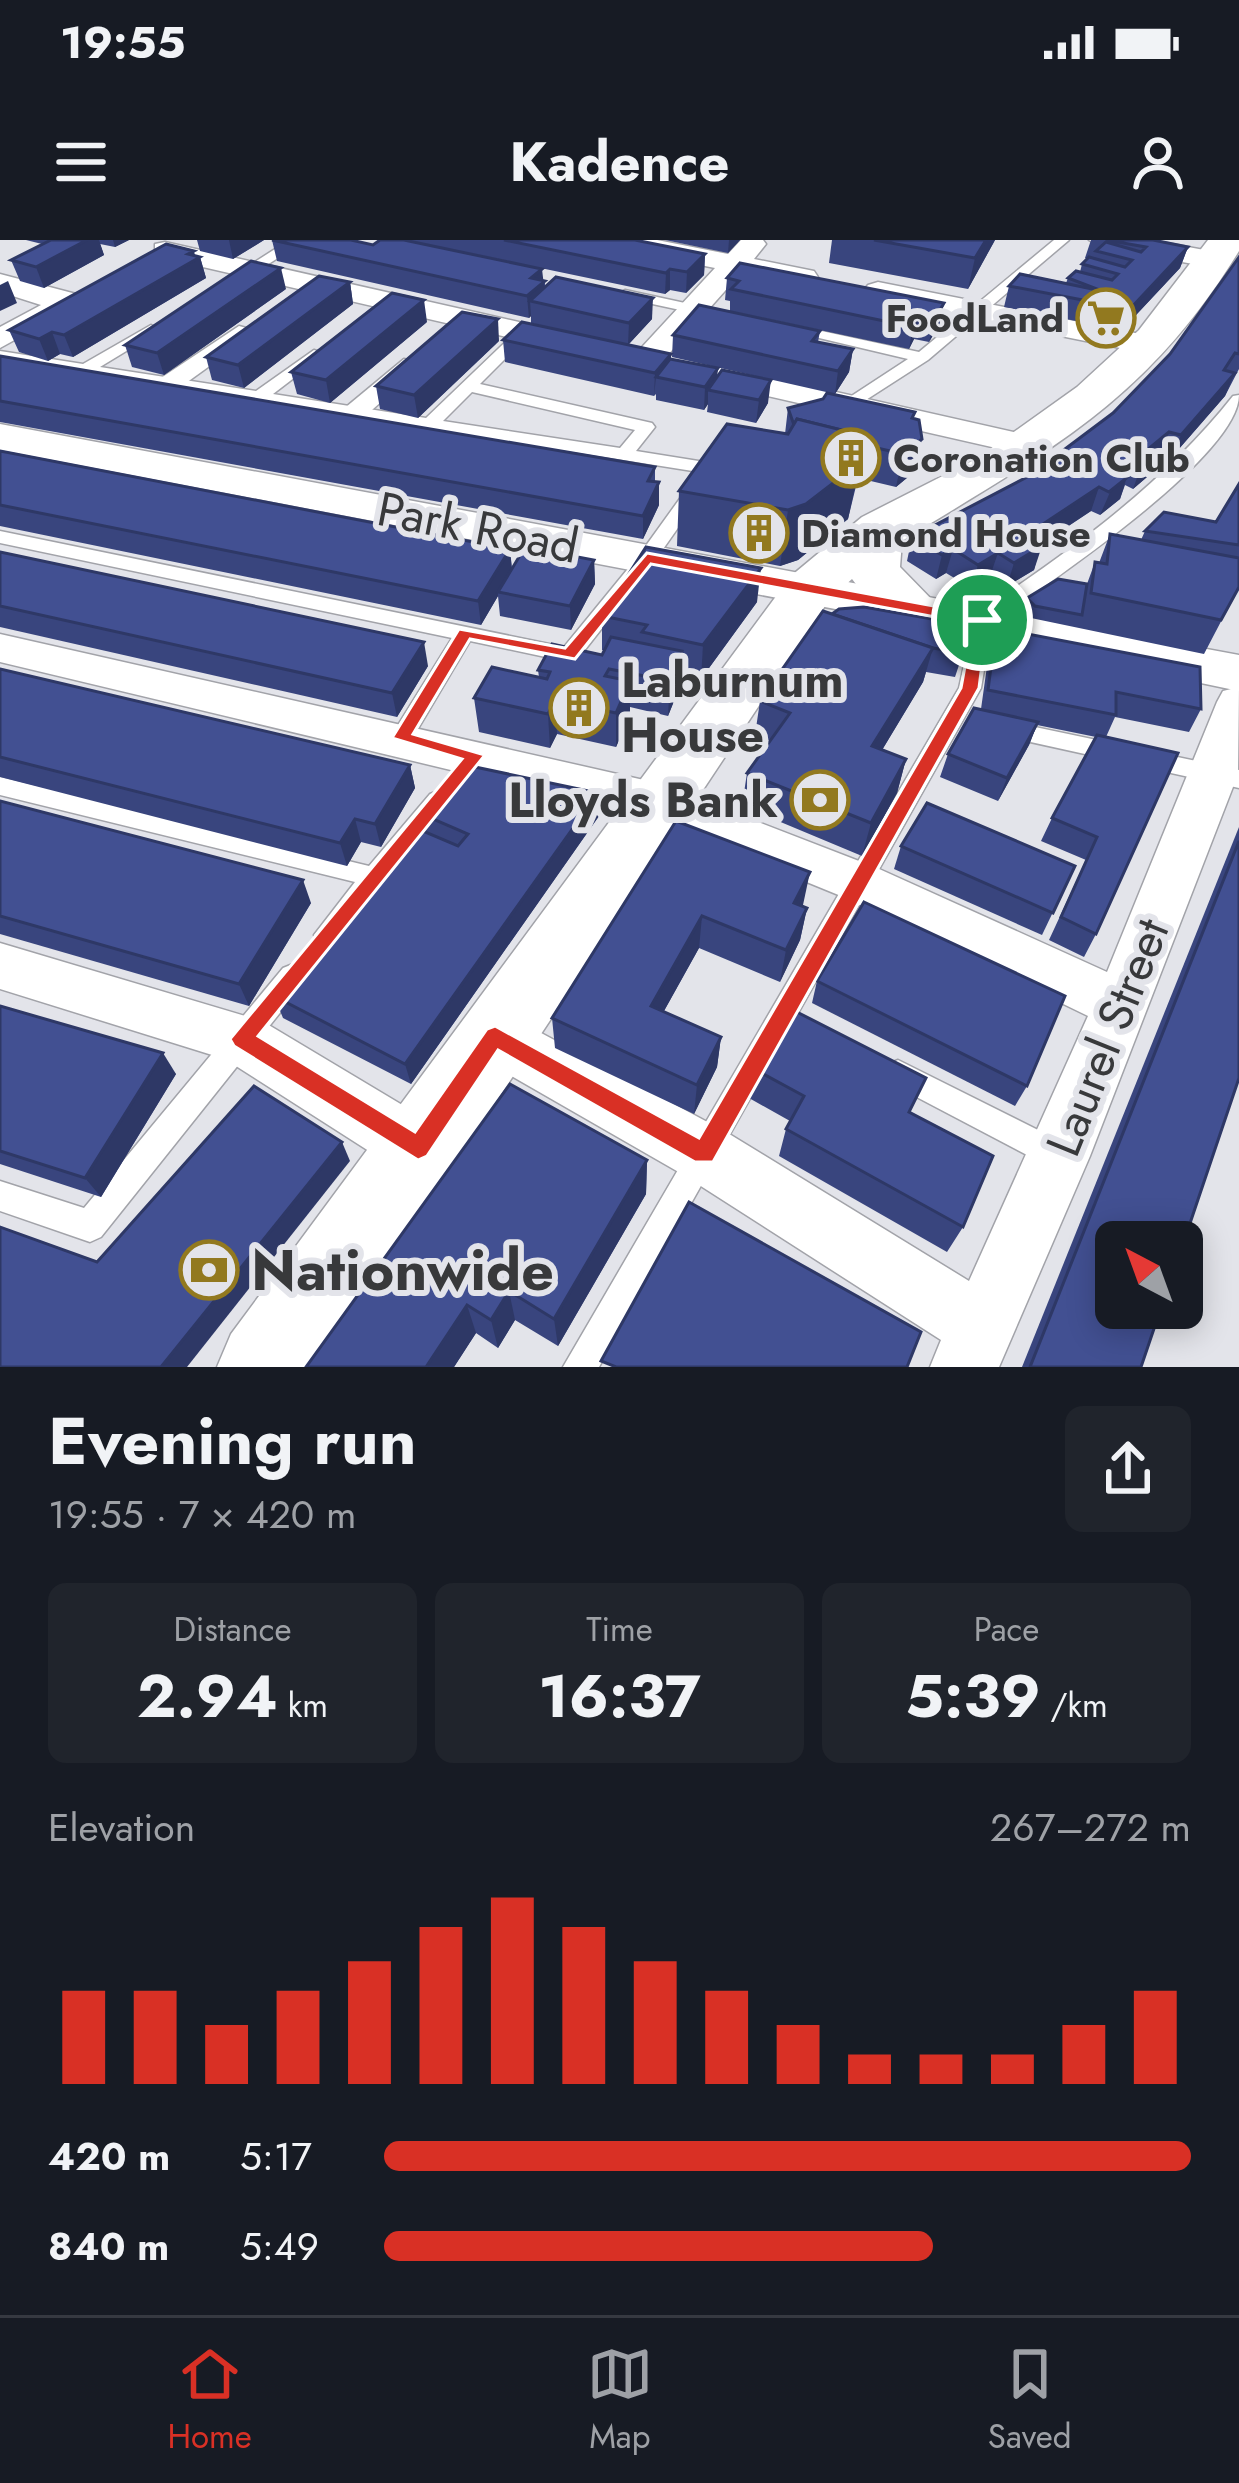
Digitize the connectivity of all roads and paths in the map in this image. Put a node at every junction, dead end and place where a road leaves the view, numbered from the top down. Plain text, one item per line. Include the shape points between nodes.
1 (299, 240) edge
2 (615, 240) edge
3 (755, 240) edge
4 (1062, 240) edge
5 (1102, 240) edge
6 (165, 250) edge
7 (1222, 250) edge
8 (735, 263) junction
9 (251, 270) junction
10 (106, 282) edge
11 (0, 283) edge
12 (316, 285) junction
13 (602, 289) edge
14 (212, 294) edge
15 (67, 303) junction
16 (704, 311) junction
17 (981, 311) junction
18 (173, 317) edge
19 (465, 319) junction
20 (761, 323) edge
21 (524, 332) junction
22 (0, 338) edge
23 (331, 342) edge
24 (1145, 344) junction
25 (0, 356) edge
26 (922, 357) junction
27 (646, 360) junction
28 (86, 369) junction
29 (170, 383) junction
30 (469, 387) junction
31 (259, 397) junction
32 (1239, 400) edge
33 (854, 404) junction
34 (355, 412) junction
35 (815, 421) edge
36 (430, 423) junction
37 (0, 437) edge
38 (1031, 446) junction
39 (625, 454) junction
40 (880, 528) junction
41 (0, 537) edge
42 (1082, 551) junction
43 (1105, 555) edge
44 (647, 558) junction
45 (810, 588) junction
46 (910, 607) junction
47 (982, 620) junction
48 (465, 633) junction
49 (0, 648) edge
50 (1239, 673) edge
51 (1239, 702) edge
52 (952, 718) junction
53 (401, 738) junction
54 (476, 755) junction
55 (1227, 777) edge
56 (0, 786) edge
57 (657, 801) junction
58 (374, 877) junction
59 (859, 882) junction
60 (0, 966) edge
61 (1119, 1004) junction
62 (495, 1036) junction
63 (242, 1039) junction
64 (869, 1058) edge
65 (418, 1148) junction
66 (704, 1153) junction
67 (1059, 1156) junction
68 (0, 1196) edge
69 (972, 1347) edge
70 (264, 1367) edge
71 (580, 1367) edge

1 - 9 lane
2 - 8 street
3 - 8 street
4 - 17 lane
5 - 7 street
6 - 9 street
7 - 24 main road
8 - 16 street
8 - 17 street
9 - 12 street
9 - 14 lane
10 - 15 street
11 - 15 street
12 - 19 street via 376,308
12 - 29 street
13 - 16 lane
15 - 22 street
16 - 27 street
17 - 24 street via 1040,335
17 - 26 lane
18 - 28 lane
19 - 21 street
19 - 34 street
20 - 26 lane
21 - 27 street
21 - 30 lane
23 - 31 lane
24 - 38 main road
25 - 28 lane
26 - 33 lane
27 - 33 street
28 - 29 lane
29 - 31 lane
30 - 36 lane
30 - 39 lane via 646,427
31 - 34 lane
32 - 42 lane via 1179,468
33 - 35 lane
33 - 38 street via 945,412
34 - 36 lane
36 - 39 lane
37 - 44 street, Park Road
38 - 40 main road
39 - 44 lane via 711,468
40 - 45 main road
40 - 46 main road via 874,572
41 - 48 lane
42 - 43 lane
42 - 47 lane
44 - 45 street, Park Road
44 - 48 lane via 569,655
45 - 46 street, Park Road
45 - 57 main road
46 - 47 street, Park Road
47 - 50 street, Park Road
47 - 52 lane via 970,688
48 - 53 lane
49 - 53 street
51 - 55 street, Laurel Street
52 - 55 lane
52 - 59 lane
53 - 54 street
54 - 57 street
54 - 58 lane
55 - 61 street, Laurel Street
56 - 58 lane
57 - 59 street
57 - 62 main road
58 - 63 lane
59 - 61 street
59 - 66 lane via 795,1019
60 - 63 street
61 - 67 street, Laurel Street
62 - 65 main road
62 - 66 street
63 - 65 street
63 - 68 lane via 90,1226
64 - 67 lane
65 - 70 main road
66 - 69 street
66 - 71 lane
67 - 69 street, Laurel Street

